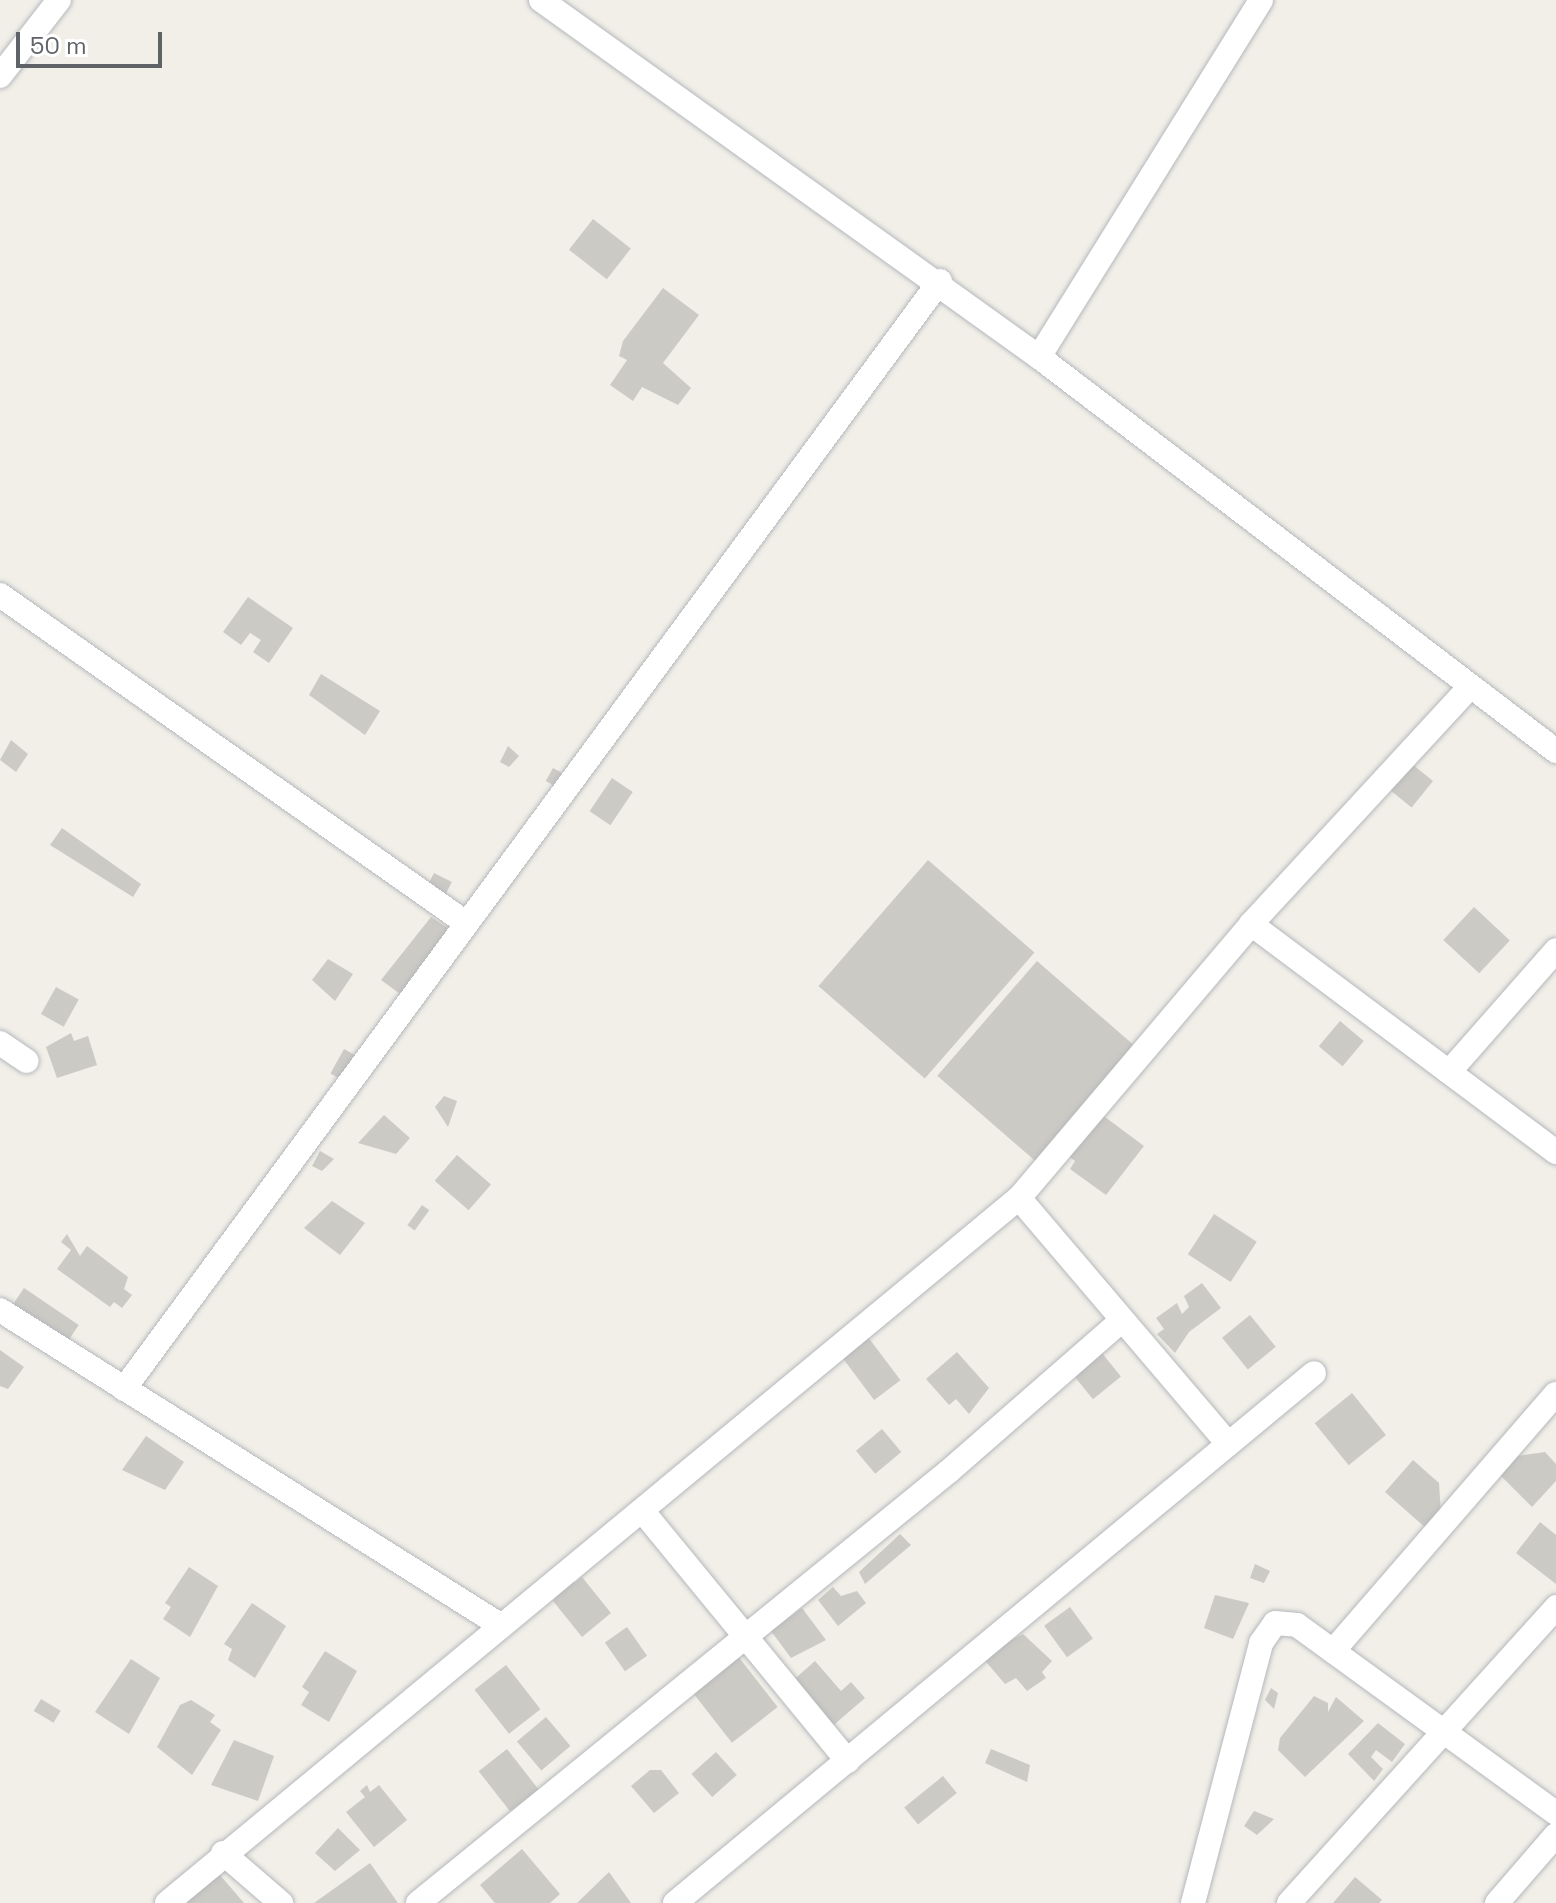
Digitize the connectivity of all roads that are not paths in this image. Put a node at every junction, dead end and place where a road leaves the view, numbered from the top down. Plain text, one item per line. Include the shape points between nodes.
1 (59, 0) edge
2 (541, 0) edge
3 (1261, 0) edge
4 (0, 76) edge
5 (940, 281) junction
6 (1039, 357) junction
7 (0, 595) edge
8 (1469, 688) junction
9 (1556, 751) edge
10 (466, 923) junction
11 (1251, 924) junction
12 (1556, 950) edge
13 (0, 1043) edge
14 (27, 1061) dead end
15 (1449, 1072) junction
16 (1556, 1152) edge
17 (1019, 1198) junction
18 (0, 1310) edge
19 (1121, 1321) junction
20 (1314, 1373) dead end
21 (124, 1389) junction
22 (1556, 1394) edge
23 (1228, 1444) junction
24 (644, 1513) junction
25 (1556, 1607) edge
26 (500, 1625) junction
27 (746, 1638) junction
28 (1333, 1651) junction
29 (1443, 1735) junction
30 (848, 1761) junction
31 (1556, 1813) edge
32 (1556, 1835) edge
33 (223, 1853) junction
34 (167, 1903) edge
35 (281, 1903) edge
36 (418, 1903) edge
37 (675, 1903) edge
38 (1193, 1903) edge
39 (1289, 1903) edge
40 (1497, 1903) edge

1 - 4 street
2 - 5 street
3 - 6 street
5 - 6 street
5 - 10 street
6 - 8 street
7 - 10 street
8 - 9 street
8 - 11 street
10 - 21 street
11 - 15 street
11 - 17 street
12 - 15 street
13 - 14 street
15 - 16 street
17 - 19 street
17 - 24 street
18 - 21 street
19 - 23 street
19 - 27 street
20 - 23 street
21 - 26 street
22 - 28 street
23 - 30 street
24 - 26 street
24 - 27 street
25 - 29 street
26 - 33 street
27 - 30 street
27 - 36 street
28 - 29 street
28 - 38 street via 1286,1620 1268,1630
29 - 31 street
29 - 39 street
30 - 37 street
32 - 40 street
33 - 34 street
33 - 35 street

